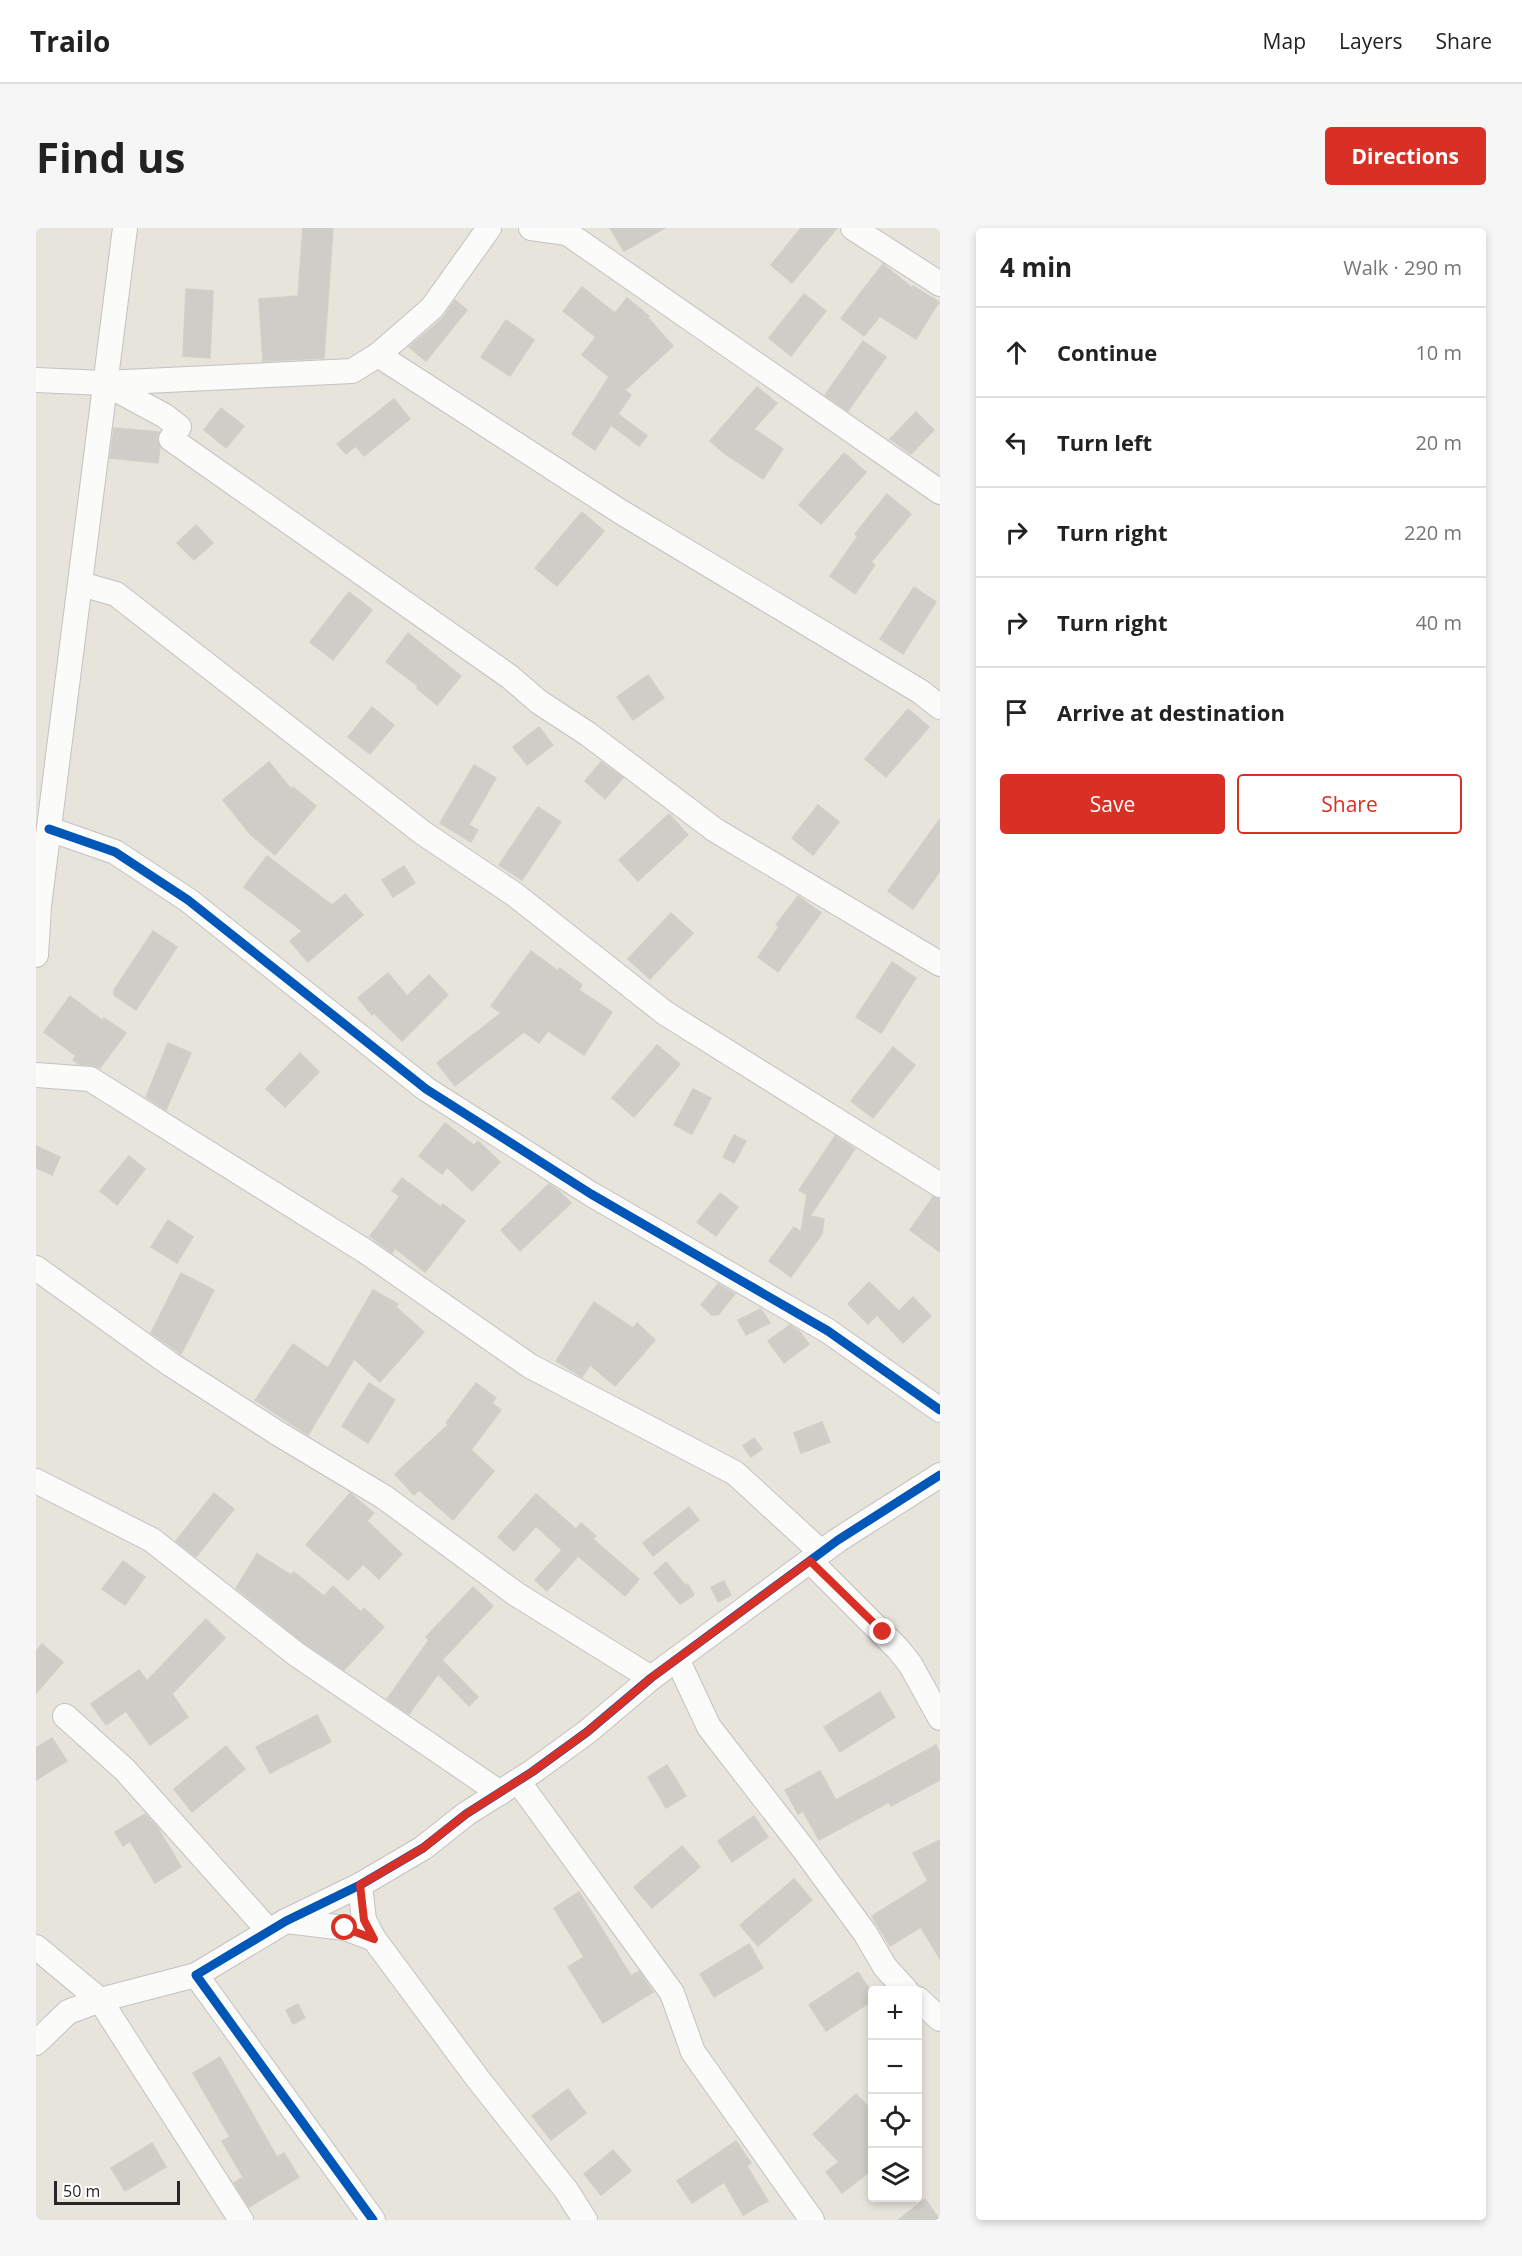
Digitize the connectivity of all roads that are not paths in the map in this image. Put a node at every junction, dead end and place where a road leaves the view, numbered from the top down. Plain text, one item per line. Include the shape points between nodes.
1 (125, 228) edge
2 (489, 228) edge
3 (531, 228) edge
4 (854, 228) edge
5 (940, 284) edge
6 (378, 355) junction
7 (36, 380) edge
8 (104, 383) junction
9 (940, 492) edge
10 (81, 584) junction
11 (940, 707) edge
12 (49, 829) junction
13 (36, 956) edge
14 (940, 964) edge
15 (36, 1075) edge
16 (940, 1185) edge
17 (36, 1268) edge
18 (940, 1410) edge
19 (940, 1475) edge
20 (36, 1481) edge
21 (816, 1556) junction
22 (677, 1659) junction
23 (651, 1678) junction
24 (65, 1716) dead end
25 (940, 1718) edge
26 (509, 1787) junction
27 (360, 1885) junction
28 (277, 1926) junction
29 (374, 1939) junction
30 (36, 1947) edge
31 (196, 1975) junction
32 (902, 1986) edge
33 (100, 2000) junction
34 (922, 2003) edge
35 (940, 2019) edge
36 (36, 2043) edge
37 (241, 2220) edge
38 (373, 2220) edge
39 (585, 2220) edge
40 (812, 2220) edge

1 - 8 street
2 - 6 street via 432,308
3 - 9 street via 567,233
4 - 5 street
6 - 8 street via 352,371
6 - 11 street via 621,512
7 - 8 street
8 - 10 street
8 - 14 street via 165,416 175,433 715,830
10 - 12 street
10 - 16 street via 116,594 423,833 514,894 665,1013
12 - 13 street
12 - 18 street via 115,852 179,894 426,1089 591,1194 828,1331
15 - 21 street via 90,1079 365,1251 530,1366 735,1473
17 - 23 street via 170,1364 384,1497 516,1594
19 - 21 street
20 - 26 street via 152,1540 296,1654
21 - 22 street
21 - 25 street via 910,1664
22 - 23 street
22 - 32 street via 709,1727 812,1860
23 - 26 street via 587,1732
24 - 28 street via 125,1770
26 - 27 street via 423,1848
26 - 40 street via 672,1993 693,2052
27 - 28 street
27 - 29 street via 364,1920
28 - 29 street via 345,1928
28 - 31 street
29 - 39 street
30 - 33 street
31 - 33 street
31 - 38 street
33 - 36 street via 68,2012
33 - 37 street
34 - 35 street

